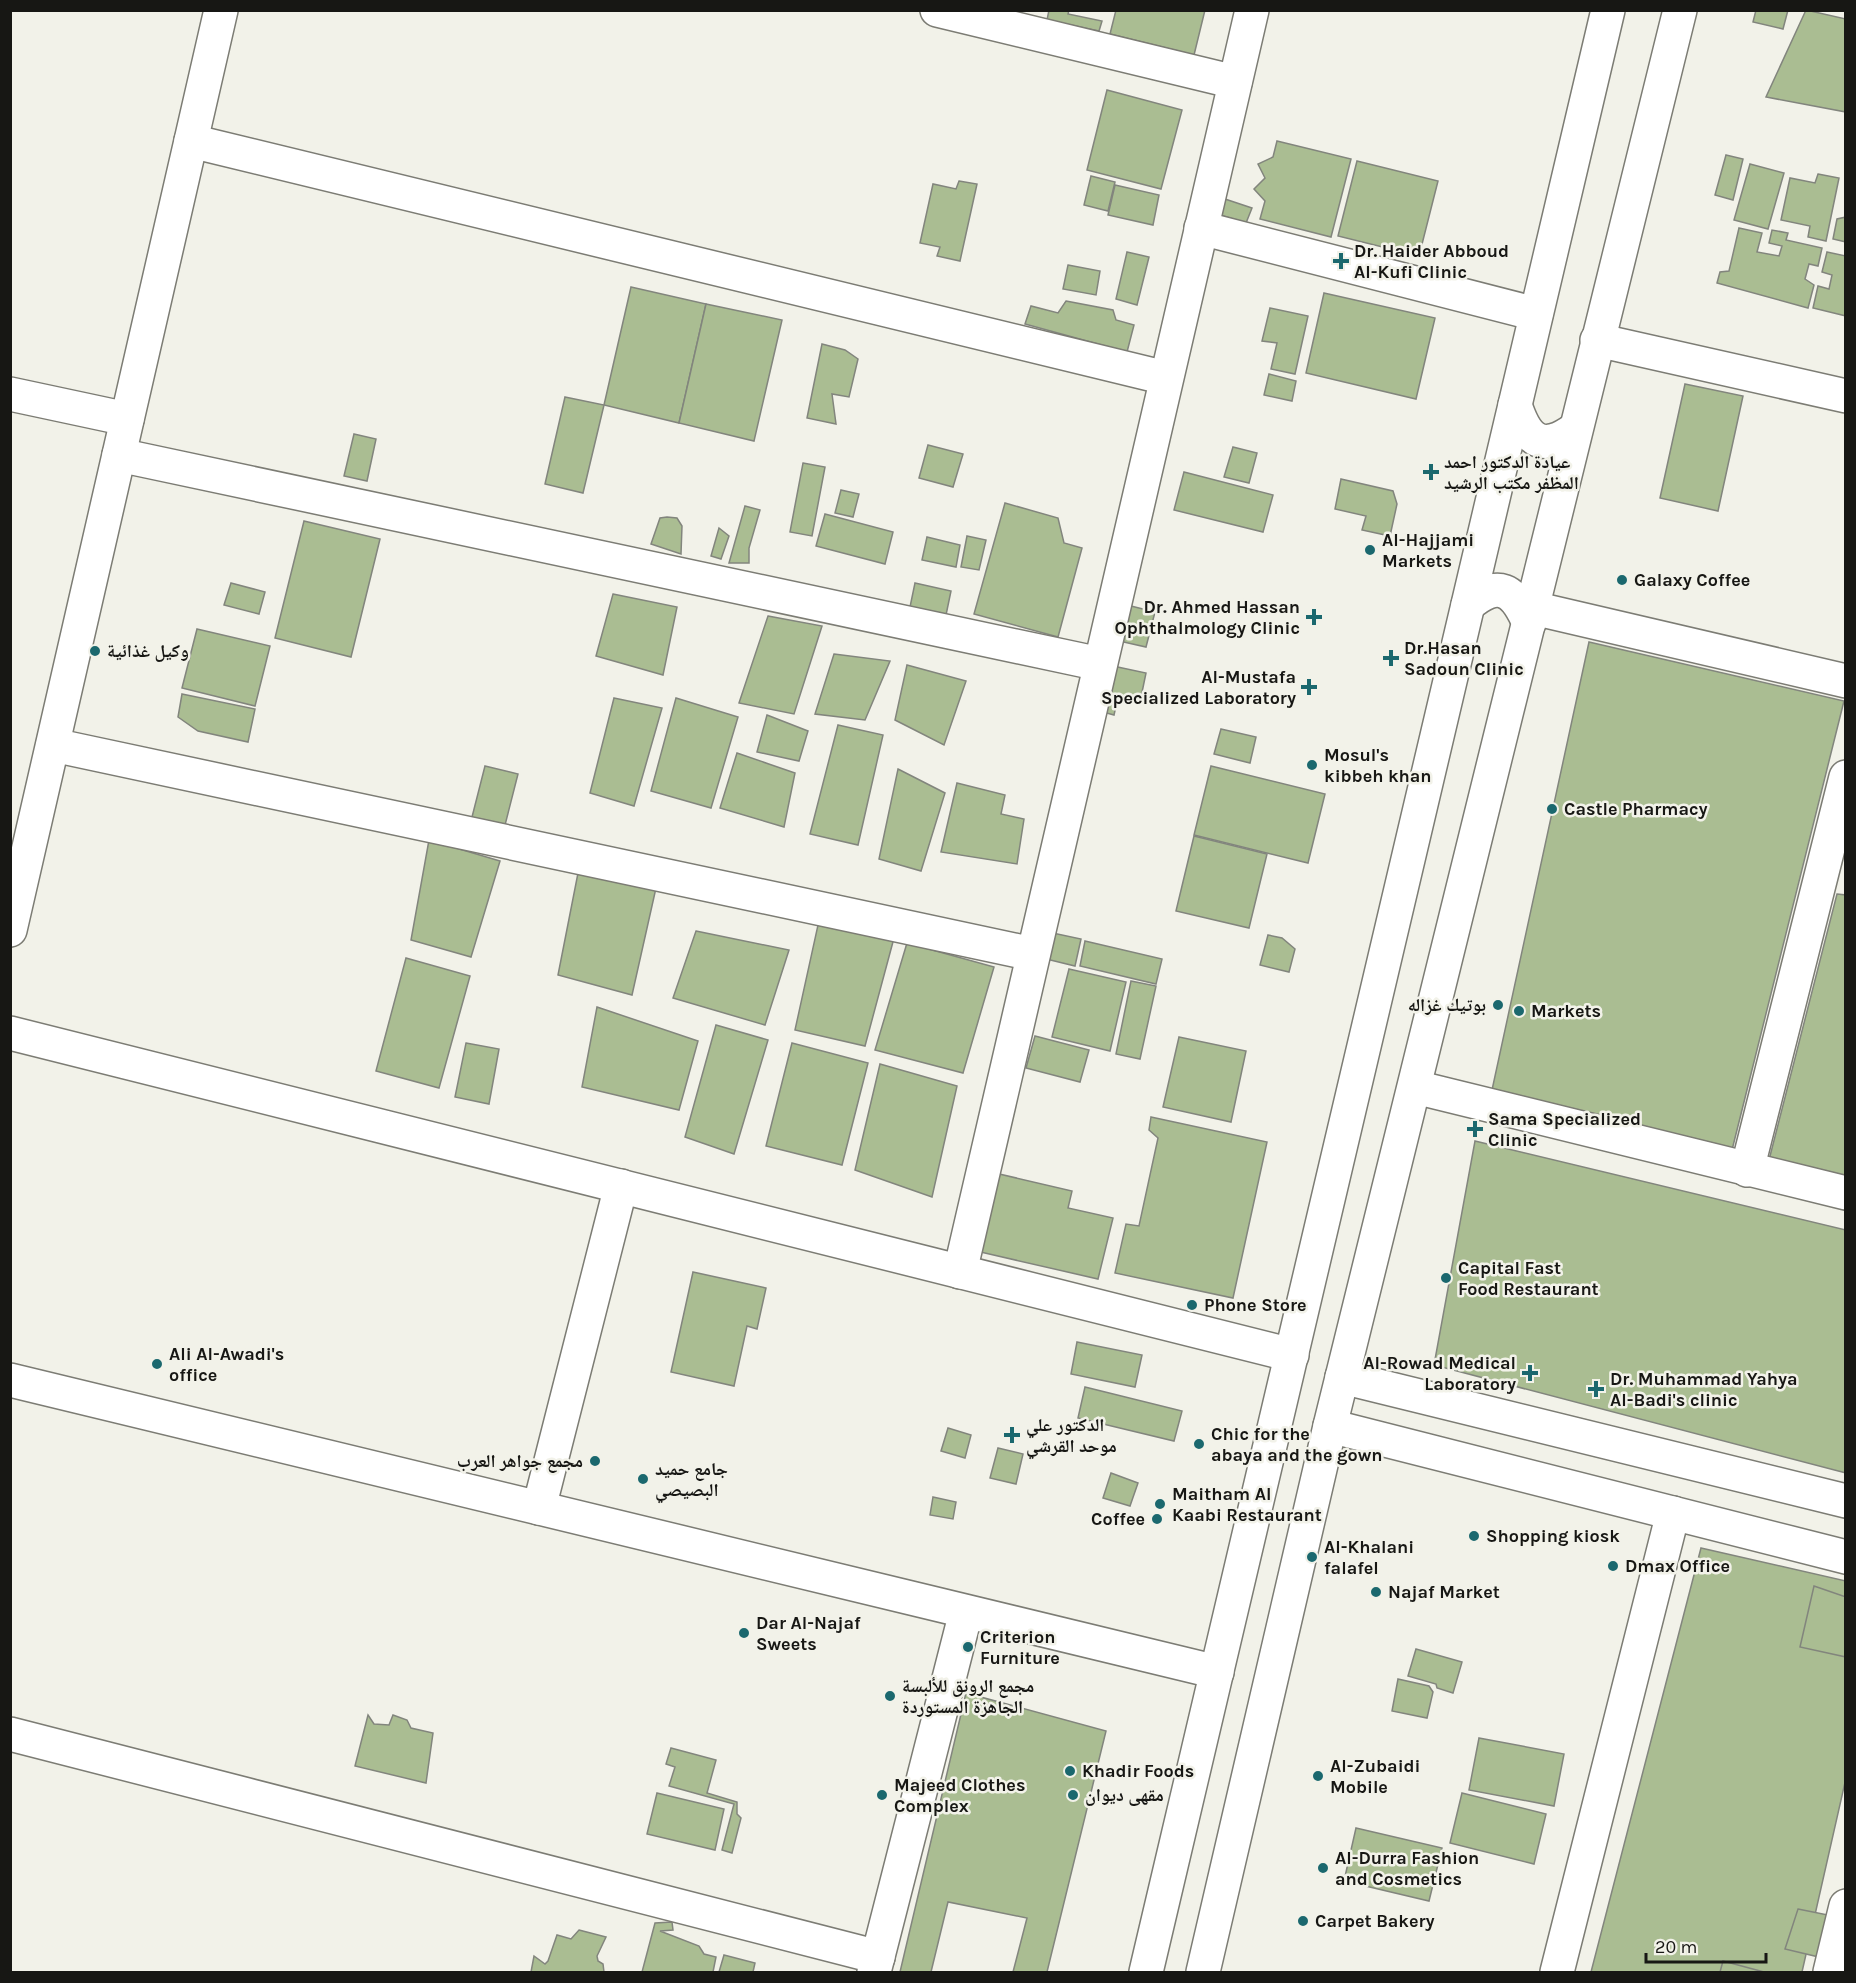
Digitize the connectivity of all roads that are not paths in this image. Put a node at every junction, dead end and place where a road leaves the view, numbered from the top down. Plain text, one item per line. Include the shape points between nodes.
1 (221, 10) edge
2 (937, 10) edge
3 (1251, 10) edge
4 (1608, 10) edge
5 (1680, 10) edge
6 (1235, 82) junction
7 (191, 141) junction
8 (1201, 228) junction
9 (1536, 314) junction
10 (1597, 340) junction
11 (1166, 378) junction
12 (10, 394) edge
13 (1845, 396) edge
14 (1515, 405) junction
15 (127, 419) junction
16 (1575, 429) junction
17 (119, 455) junction
18 (1468, 605) junction
19 (1531, 615) junction
20 (1100, 664) junction
21 (1845, 681) edge
22 (53, 745) junction
23 (1845, 777) edge
24 (10, 930) edge
25 (1033, 954) junction
26 (10, 1033) edge
27 (1415, 1087) junction
28 (1747, 1170) junction
29 (621, 1186) junction
30 (1845, 1193) edge
31 (960, 1272) junction
32 (1292, 1355) junction
33 (1342, 1377) junction
34 (10, 1380) edge
35 (1330, 1426) junction
36 (1845, 1501) edge
37 (539, 1508) junction
38 (1673, 1514) junction
39 (1845, 1557) edge
40 (966, 1612) junction
41 (1217, 1672) junction
42 (10, 1734) edge
43 (1845, 1906) edge
44 (876, 1965) edge
45 (1146, 1972) edge
46 (1203, 1972) edge
47 (1557, 1972) edge
48 (1830, 1972) edge

1 - 7 street
2 - 6 street
3 - 6 street
4 - 9 street
5 - 10 street
6 - 8 street
7 - 11 street
7 - 15 street
8 - 9 street
8 - 11 street
9 - 14 street
10 - 13 street
10 - 16 street
11 - 20 street
12 - 15 street
14 - 16 street via 1522,425 1530,435 1543,441 1557,441
14 - 18 street
15 - 17 street
16 - 19 street
17 - 20 street
17 - 22 street
18 - 19 street via 1484,591 1497,590 1512,596
18 - 32 street
19 - 21 street
19 - 27 street
20 - 25 street
22 - 24 street
22 - 25 street
23 - 28 street
25 - 31 street
26 - 29 street
27 - 28 street
27 - 33 street
28 - 30 street
29 - 31 street
29 - 37 street
31 - 32 street
32 - 41 street
33 - 35 street
33 - 36 street
34 - 37 street
35 - 38 street
35 - 46 street
37 - 40 street
38 - 39 street
38 - 47 street
40 - 41 street
40 - 44 street
41 - 45 street
42 - 44 street
43 - 48 street

